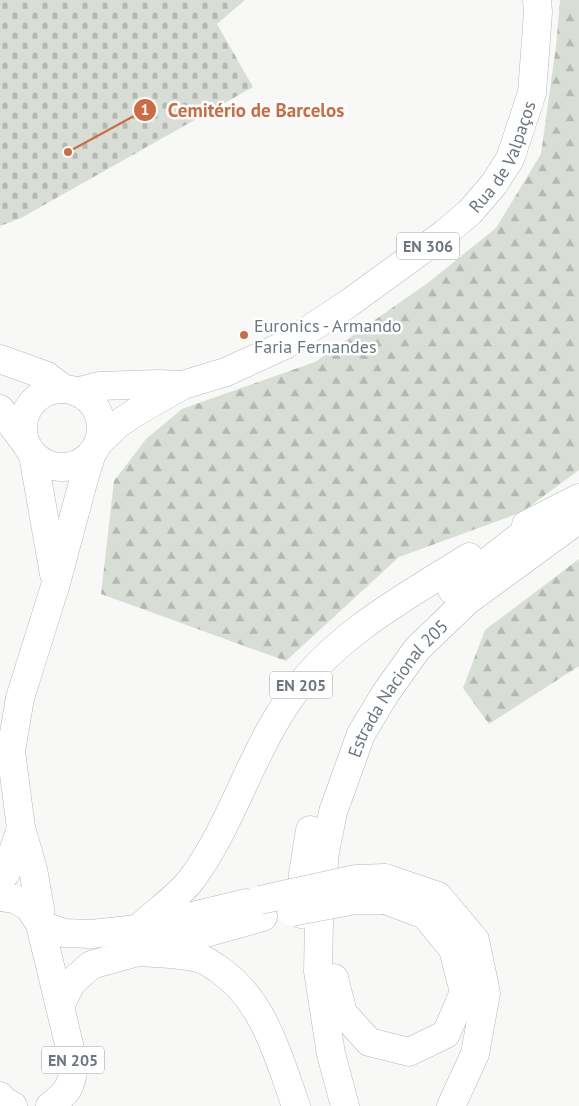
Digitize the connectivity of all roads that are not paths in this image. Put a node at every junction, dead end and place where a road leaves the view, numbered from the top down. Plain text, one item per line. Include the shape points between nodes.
1 (537, 0) edge
2 (0, 359) edge
3 (183, 385) junction
4 (70, 390) junction
5 (0, 409) edge
6 (96, 448) junction
7 (29, 450) junction
8 (579, 498) edge
9 (543, 518) junction
10 (579, 519) edge
11 (56, 583) junction
12 (21, 828) junction
13 (0, 880) edge
14 (385, 889) junction
15 (0, 897) edge
16 (319, 921) junction
17 (41, 925) junction
18 (137, 940) junction
19 (60, 1006) junction
20 (0, 1096) edge
21 (13, 1106) edge
22 (50, 1106) edge
23 (296, 1106) edge
24 (329, 1106) edge
25 (345, 1106) edge
26 (451, 1106) edge

1 - 3 main road, Rua de Valpaços / EN 306 via 532,92 510,159 470,212 413,257 287,344 226,372
2 - 4 main road, EN 205 via 47,376
3 - 4 main road, Rua de Valpaços / EN 306 via 99,386
3 - 6 main road, Rua de Valpaços / EN 306 via 118,424
4 - 6 main road, EN 205 via 95,406 102,430
4 - 7 main road, EN 205 via 52,390 33,402 23,422
5 - 7 main road, EN 205
6 - 7 main road, EN 205 via 82,462 70,467 44,463
6 - 11 main road, EN 205 via 85,475
7 - 11 main road, EN 205
8 - 9 main road, EN 205
9 - 18 main road, EN 205 via 503,536 382,612 348,637 315,668 293,694 276,722 204,861
9 - 24 main road via 451,591 388,662 343,732 311,826 303,874 300,930 316,1056
10 - 16 main road, Estrada Nacional 205 / EN 205 via 467,601 417,649 385,694 361,734 334,812 324,852
11 - 12 main road, EN 205 via 20,698 11,751
12 - 13 main road, EN 205 via 6,874
12 - 17 main road, EN 205 via 33,869
14 - 16 main road, EN 205 via 425,915 453,949 464,992 446,1034 409,1052 369,1042 343,1013
14 - 18 main road, EN 205, bridge via 355,900 262,908
14 - 26 main road via 438,896 475,940 486,993 475,1054
15 - 17 main road, EN 205 via 14,899 29,907
16 - 25 main road, Estrada Nacional 205 via 318,970 331,1054
17 - 18 main road, EN 205 via 64,933
17 - 19 main road, EN 205
18 - 19 main road, EN 205 via 91,965 72,982
18 - 23 main road via 205,960 230,976 265,1023
19 - 22 main road, EN 205 via 74,1066 72,1082 63,1096
20 - 21 main road

